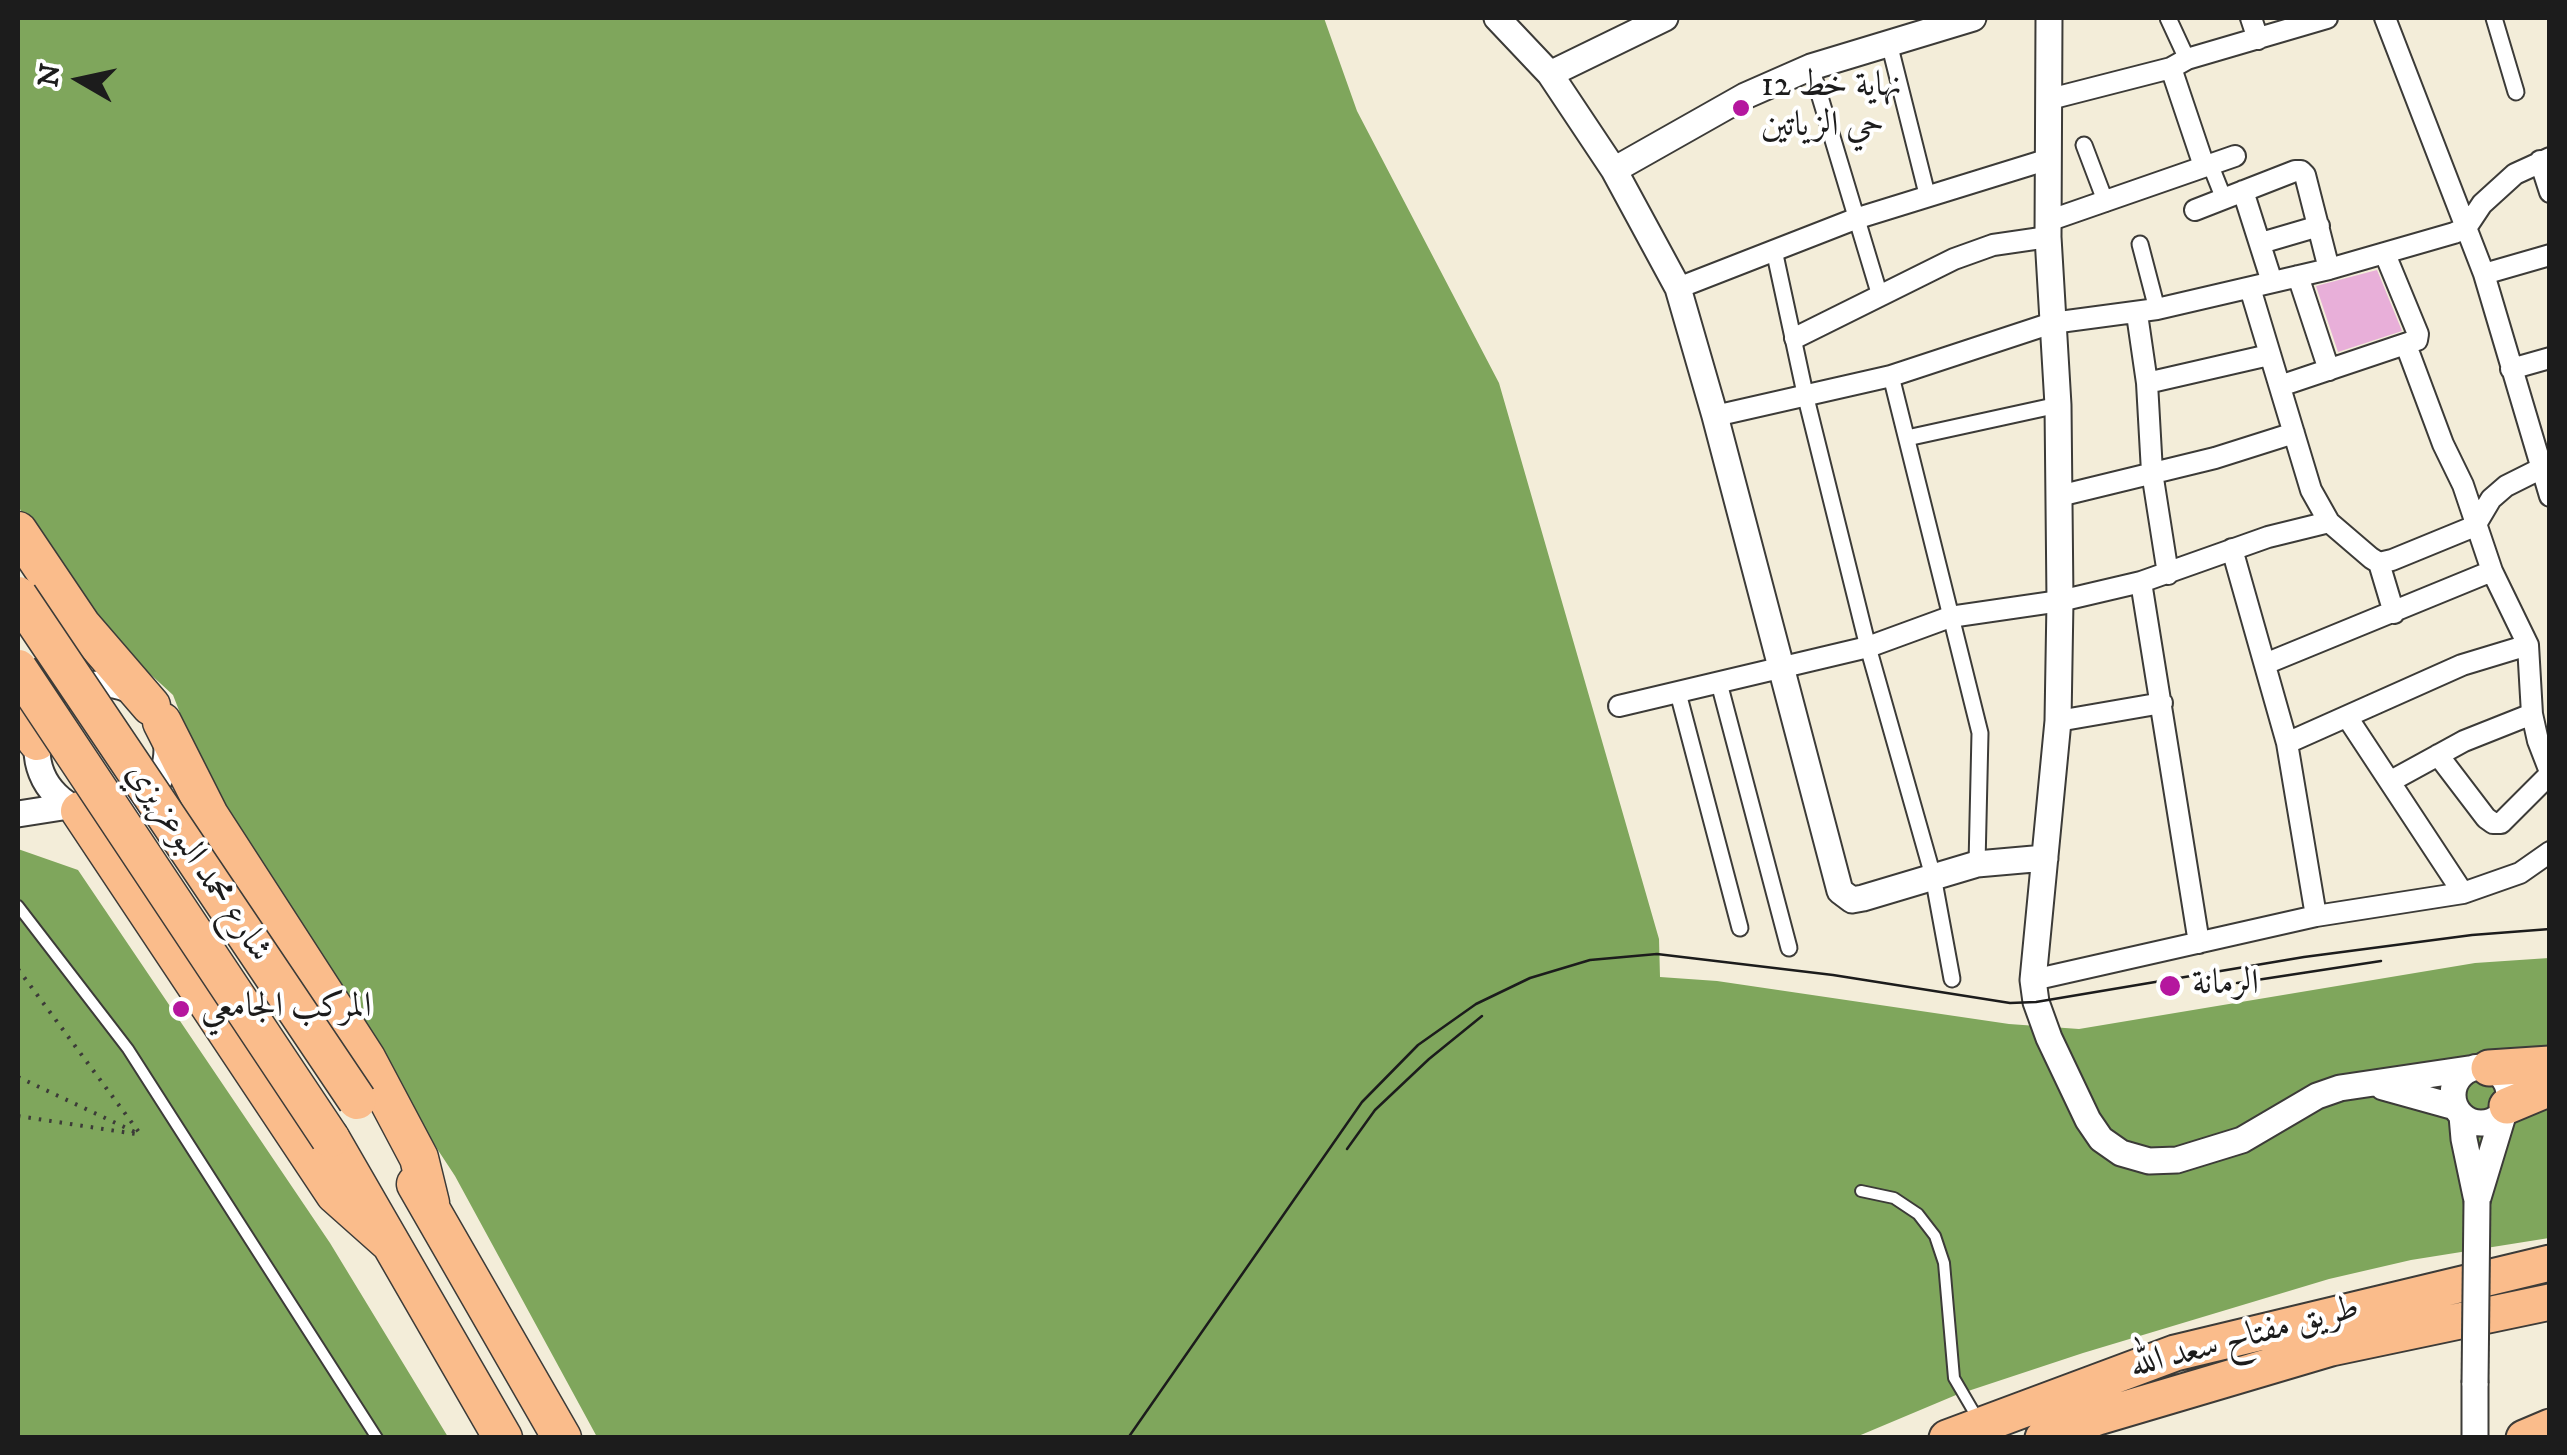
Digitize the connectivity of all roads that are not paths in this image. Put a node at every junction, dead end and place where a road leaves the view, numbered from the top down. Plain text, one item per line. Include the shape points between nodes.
1 (1497, 18) edge
2 (1666, 18) edge
3 (1973, 18) edge
4 (2049, 18) edge
5 (2168, 18) edge
6 (2250, 18) edge
7 (2328, 18) edge
8 (2384, 18) edge
9 (2494, 18) edge
10 (2258, 39) junction
11 (1890, 43) junction
12 (2179, 64) junction
13 (1810, 67) junction
14 (1550, 74) junction
15 (2516, 92) dead end
16 (2050, 99) junction
17 (2084, 145) dead end
18 (2236, 156) dead end
19 (2049, 159) junction
20 (2544, 159) edge
21 (2207, 165) junction
22 (1614, 170) junction
23 (2550, 192) edge
24 (1926, 194) junction
25 (2233, 195) junction
26 (2106, 202) junction
27 (2195, 210) dead end
28 (1855, 218) junction
29 (2319, 226) junction
30 (2466, 228) junction
31 (2048, 229) junction
32 (2261, 243) junction
33 (2140, 244) dead end
34 (1774, 250) junction
35 (2386, 254) junction
36 (2550, 255) edge
37 (2329, 268) junction
38 (2484, 274) junction
39 (2298, 276) junction
40 (2272, 282) junction
41 (1678, 288) junction
42 (2250, 288) junction
43 (1880, 296) junction
44 (2147, 312) junction
45 (2052, 323) junction
46 (1795, 338) junction
47 (2406, 345) junction
48 (2269, 355) junction
49 (2550, 358) edge
50 (2512, 368) junction
51 (2329, 370) junction
52 (1891, 376) junction
53 (2146, 383) junction
54 (2280, 386) junction
55 (1806, 398) junction
56 (2058, 405) junction
57 (1715, 416) junction
58 (2294, 433) junction
59 (1907, 438) junction
60 (2545, 470) edge
61 (2152, 472) junction
62 (2059, 496) junction
63 (2550, 496) edge
64 (2329, 522) junction
65 (2475, 526) junction
66 (18, 531) edge
67 (2232, 549) junction
68 (2379, 562) junction
69 (2492, 571) junction
70 (2168, 574) junction
71 (2141, 582) junction
72 (18, 596) edge
73 (2060, 601) junction
74 (2394, 613) junction
75 (1950, 617) junction
76 (2528, 645) junction
77 (1868, 647) junction
78 (2264, 664) junction
79 (1781, 665) junction
80 (18, 669) edge
81 (1719, 683) junction
82 (1678, 693) junction
83 (2162, 704) junction
84 (1619, 706) dead end
85 (156, 714) junction
86 (2532, 714) junction
87 (2347, 718) junction
88 (2058, 722) junction
89 (2287, 742) junction
90 (27, 745) edge
91 (2438, 756) junction
92 (2550, 773) edge
93 (2391, 782) junction
94 (75, 808) junction
95 (18, 814) edge
96 (2550, 852) edge
97 (2044, 858) junction
98 (1978, 864) junction
99 (1933, 876) junction
100 (2462, 893) junction
101 (18, 906) edge
102 (2316, 916) junction
103 (1740, 928) dead end
104 (2199, 943) junction
105 (1790, 948) dead end
106 (1952, 978) dead end
107 (2033, 980) junction
108 (2550, 1064) edge
109 (2482, 1068) junction
110 (2368, 1083) junction
111 (2550, 1088) edge
112 (2506, 1109) junction
113 (2459, 1112) junction
114 (1860, 1191) dead end
115 (2477, 1201) junction
116 (430, 1203) junction
117 (389, 1242) junction
118 (2550, 1264) edge
119 (2550, 1302) edge
120 (1981, 1424) junction
121 (2550, 1427) edge
122 (377, 1438) edge
123 (503, 1438) edge
124 (562, 1438) edge
125 (1947, 1438) edge
126 (2043, 1438) edge
127 (2475, 1438) edge
128 (2524, 1438) edge

1 - 14 street
2 - 14 street
3 - 11 street
4 - 16 street
5 - 12 street
6 - 10 street
7 - 10 street
8 - 30 street
9 - 15 street
10 - 12 street
11 - 13 street
11 - 24 street
12 - 16 street
12 - 21 street
13 - 22 street
13 - 28 street
14 - 22 street
16 - 19 street
17 - 26 street
18 - 21 street
19 - 24 street
19 - 31 street
20 - 23 street
20 - 30 street via 2500,186
21 - 25 street
21 - 26 street
22 - 41 street
24 - 28 street
25 - 27 street
25 - 29 street via 2301,171
25 - 32 street
26 - 31 street
28 - 34 street
28 - 43 street
29 - 32 street
29 - 37 street
30 - 35 street
30 - 38 street
31 - 43 street via 1954,259
31 - 45 street
32 - 40 street
33 - 44 street
34 - 41 street
34 - 46 street
35 - 37 street
35 - 47 street via 2418,334
36 - 38 street
37 - 39 street
38 - 50 street
39 - 40 street
39 - 51 street
40 - 42 street
41 - 57 street
42 - 44 street
42 - 48 street
43 - 46 street
44 - 45 street
44 - 53 street
45 - 52 street
45 - 56 street
46 - 55 street
47 - 51 street
47 - 65 street
48 - 53 street
48 - 54 street
49 - 50 street
50 - 60 street
51 - 54 street
52 - 55 street
52 - 59 street
53 - 61 street
54 - 58 street
55 - 57 street
55 - 77 street
56 - 59 street
56 - 62 street
57 - 79 street
58 - 61 street
58 - 64 street via 2311,490
59 - 75 street
60 - 63 street
60 - 65 street via 2506,486
61 - 62 street
61 - 70 street
62 - 73 street
64 - 67 street
64 - 68 street
65 - 68 street
65 - 69 street
66 - 85 highway via 82,626
67 - 70 street
67 - 78 street
68 - 74 street
69 - 74 street
69 - 76 street
70 - 71 street
71 - 73 street
71 - 83 street
72 - 116 highway, شارع محمد البوعزيزي, bridge
73 - 75 street
73 - 88 street
74 - 78 street
75 - 77 street
75 - 98 street via 1980,733
76 - 86 street
76 - 87 street via 2462,665
77 - 79 street
77 - 99 street
78 - 89 street
79 - 81 street
79 - 99 street via 1844,898
80 - 117 highway, شارع محمد البوعزيزي, bridge via 330,1138
81 - 82 street
81 - 105 street
82 - 84 street
82 - 103 street
83 - 88 street
83 - 104 street
85 - 90 street via 135,692 93,683 55,702
85 - 94 street via 167,743 156,785 123,811
85 - 116 highway via 209,815 366,1058 419,1158
86 - 91 street
86 - 92 street
87 - 89 street
87 - 93 street
88 - 97 street
89 - 102 street
90 - 94 street via 54,794
91 - 92 street via 2493,823 2501,823
91 - 93 street
93 - 100 street
94 - 95 street
94 - 117 highway via 335,1194
96 - 100 street via 2520,873
97 - 98 street
97 - 107 street
98 - 99 street
99 - 106 street
100 - 102 street
101 - 122 lane via 128,1049
102 - 104 street
104 - 107 street
107 - 110 street via 2049,1038 2088,1120 2121,1153 2149,1161 2194,1156 2242,1140 2317,1096
108 - 109 highway
109 - 110 street
109 - 112 street via 2507,1084
109 - 113 street via 2462,1074 2454,1088
110 - 113 street
111 - 112 highway
112 - 113 street via 2483,1124
112 - 115 street
113 - 115 street
114 - 120 lane via 1894,1198 1935,1236 1944,1263 1954,1378
115 - 127 street, bridge
116 - 124 highway, شارع محمد البوعزيزي
117 - 123 highway, شارع محمد البوعزيزي
118 - 120 highway, طريق مفتاح سعد الله via 2175,1353
119 - 126 highway, طريق مفتاح سعد الله via 2332,1348
120 - 125 highway, طريق مفتاح سعد الله
121 - 128 highway

